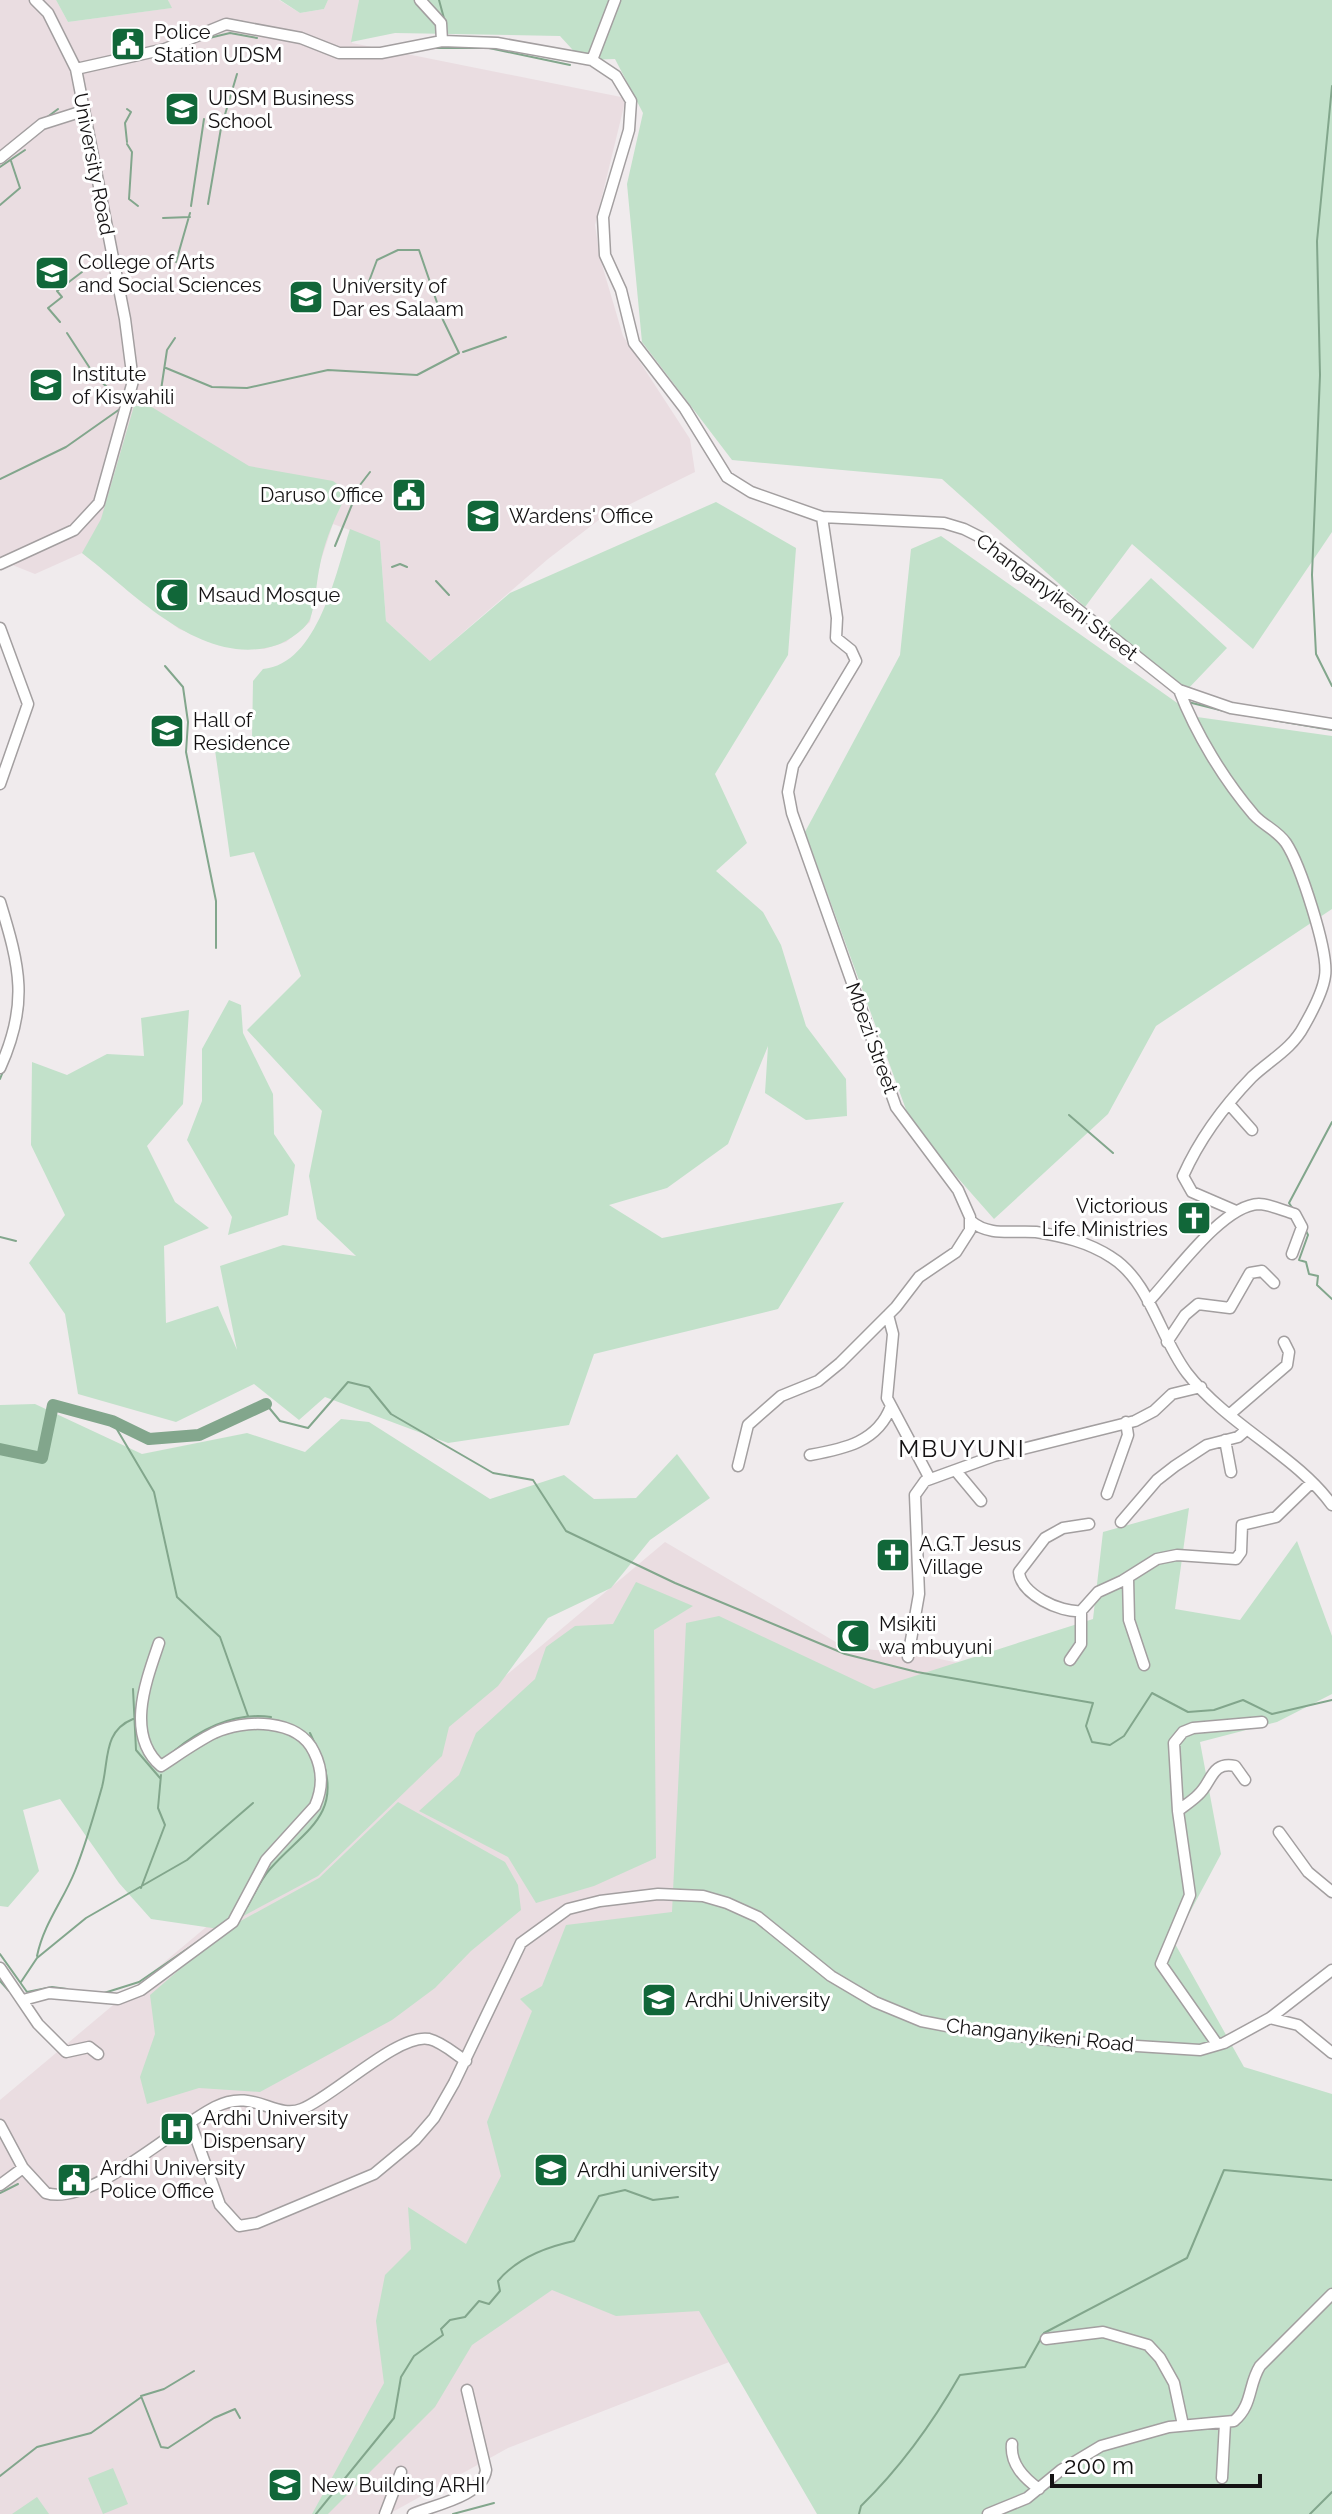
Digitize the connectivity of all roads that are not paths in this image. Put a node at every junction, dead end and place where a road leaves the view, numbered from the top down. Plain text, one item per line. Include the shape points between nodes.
1 (35, 0) edge
2 (420, 0) edge
3 (615, 0) edge
4 (442, 41) junction
5 (592, 60) junction
6 (76, 69) junction
7 (83, 111) junction
8 (0, 158) edge
9 (822, 517) junction
10 (0, 564) edge
11 (0, 628) edge
12 (1179, 690) junction
13 (1332, 724) edge
14 (2, 769) edge
15 (0, 784) edge
16 (0, 902) edge
17 (0, 1068) edge
18 (1229, 1104) junction
19 (1252, 1130) dead end
20 (1236, 1211) junction
21 (971, 1221) junction
22 (1292, 1254) dead end
23 (1274, 1283) dead end
24 (1148, 1302) junction
25 (888, 1315) junction
26 (1167, 1342) junction
27 (1284, 1342) dead end
28 (1201, 1387) junction
29 (891, 1406) junction
30 (1229, 1415) junction
31 (1126, 1422) junction
32 (1245, 1431) junction
33 (1225, 1440) junction
34 (810, 1455) dead end
35 (738, 1466) dead end
36 (956, 1471) junction
37 (1231, 1472) dead end
38 (930, 1479) junction
39 (1312, 1482) junction
40 (1332, 1483) edge
41 (1323, 1493) junction
42 (1107, 1494) dead end
43 (981, 1501) dead end
44 (1332, 1505) edge
45 (1121, 1522) dead end
46 (1089, 1524) dead end
47 (1128, 1578) junction
48 (1081, 1611) junction
49 (159, 1643) dead end
50 (908, 1657) dead end
51 (1070, 1660) dead end
52 (1144, 1665) dead end
53 (1262, 1722) dead end
54 (1245, 1780) dead end
55 (1178, 1811) junction
56 (1279, 1832) dead end
57 (1332, 1892) edge
58 (0, 1968) edge
59 (1332, 1970) edge
60 (23, 2000) junction
61 (1270, 2018) junction
62 (1217, 2044) junction
63 (1332, 2053) edge
64 (98, 2054) dead end
65 (466, 2061) junction
66 (0, 2125) edge
67 (187, 2125) junction
68 (23, 2168) junction
69 (0, 2185) edge
70 (1332, 2294) edge
71 (1046, 2339) dead end
72 (467, 2390) dead end
73 (1225, 2423) junction
74 (1183, 2425) junction
75 (1012, 2444) dead end
76 (401, 2472) dead end
77 (1222, 2478) dead end
78 (1039, 2489) junction
79 (385, 2514) edge
80 (413, 2514) edge
81 (988, 2514) edge

1 - 6 street, University Road
2 - 4 street via 441,23
3 - 5 street
4 - 5 street via 497,43
4 - 6 street via 381,53 339,53 301,38 226,24 165,49
5 - 9 street, Changanyikeni Street via 616,76 631,101 629,130 602,229 605,255 621,290 634,343 685,409 727,477 751,492
6 - 7 street, University Road
7 - 8 street via 42,124
7 - 10 street, University Road via 133,381 99,503 74,530
9 - 12 street, Changanyikeni Street via 944,523 978,535
9 - 21 street, Mbezi Street via 836,638 856,661 793,766 788,792 792,813 896,1107 958,1190
11 - 14 street via 28,704
12 - 13 street, Changanyikeni Street via 1231,708
12 - 18 street via 1237,795 1258,820 1278,832 1292,854 1319,930 1325,967 1296,1039
14 - 15 street
16 - 17 street via 17,963 20,997 15,1030
18 - 19 street
18 - 20 street via 1212,1123 1183,1176 1192,1192
20 - 22 street via 1259,1204 1295,1214 1302,1227
20 - 24 street
21 - 24 street via 992,1231 1061,1236 1095,1248 1128,1272
21 - 25 street via 956,1252 919,1277
23 - 26 street via 1262,1271 1250,1273 1230,1308 1195,1306
24 - 26 street
25 - 29 street via 893,1327 886,1386
25 - 35 street via 827,1374 781,1396 748,1425
26 - 28 street
27 - 30 street via 1287,1365
28 - 30 street
28 - 31 street via 1172,1394 1154,1411
29 - 34 street via 885,1422 868,1438
29 - 38 street
30 - 32 street
31 - 36 street
31 - 42 street via 1128,1435
32 - 33 street
32 - 39 street
33 - 37 street
33 - 45 street via 1207,1445 1166,1472
36 - 38 street
36 - 43 street
38 - 50 street via 915,1495 919,1594
39 - 41 street
39 - 47 street via 1276,1517 1242,1525 1236,1559 1172,1555 1149,1562
40 - 41 street
41 - 44 street
46 - 48 street via 1063,1528 1045,1538 1019,1572 1020,1581 1039,1597 1062,1609
47 - 48 street via 1098,1592
47 - 52 street via 1129,1620
48 - 51 street via 1081,1644
49 - 60 street via 141,1709 147,1747 157,1762 161,1766 216,1732 246,1725 290,1728 304,1736 317,1757 321,1774 315,1806 266,1860 233,1922 153,1981 118,1999 49,1993
53 - 55 street via 1213,1724 1177,1737
54 - 55 street via 1235,1766 1221,1767
55 - 62 street via 1190,1895 1161,1964
56 - 57 street via 1308,1872
58 - 60 street
59 - 61 street, Changanyikeni Road
60 - 64 street via 61,2049 89,2047
61 - 62 street, Changanyikeni Road
61 - 63 street via 1298,2025
62 - 65 street, Changanyikeni Road via 1178,2050 1058,2041 921,2021 831,1976 758,1917 703,1896 658,1894 568,1909 537,1928 512,1957
65 - 67 street via 438,2042 417,2040 302,2109 283,2111 238,2099
65 - 67 street, Changanyikeni Road via 434,2118 384,2167 247,2226 227,2217
66 - 68 street
67 - 68 street via 75,2194 46,2193
68 - 69 street
70 - 73 street via 1260,2366 1246,2408
71 - 74 street via 1103,2332 1148,2345 1174,2383
72 - 80 street via 486,2470 483,2482
73 - 74 street
73 - 77 street
74 - 78 street via 1101,2446
75 - 78 street via 1017,2466
76 - 79 street
78 - 81 street

